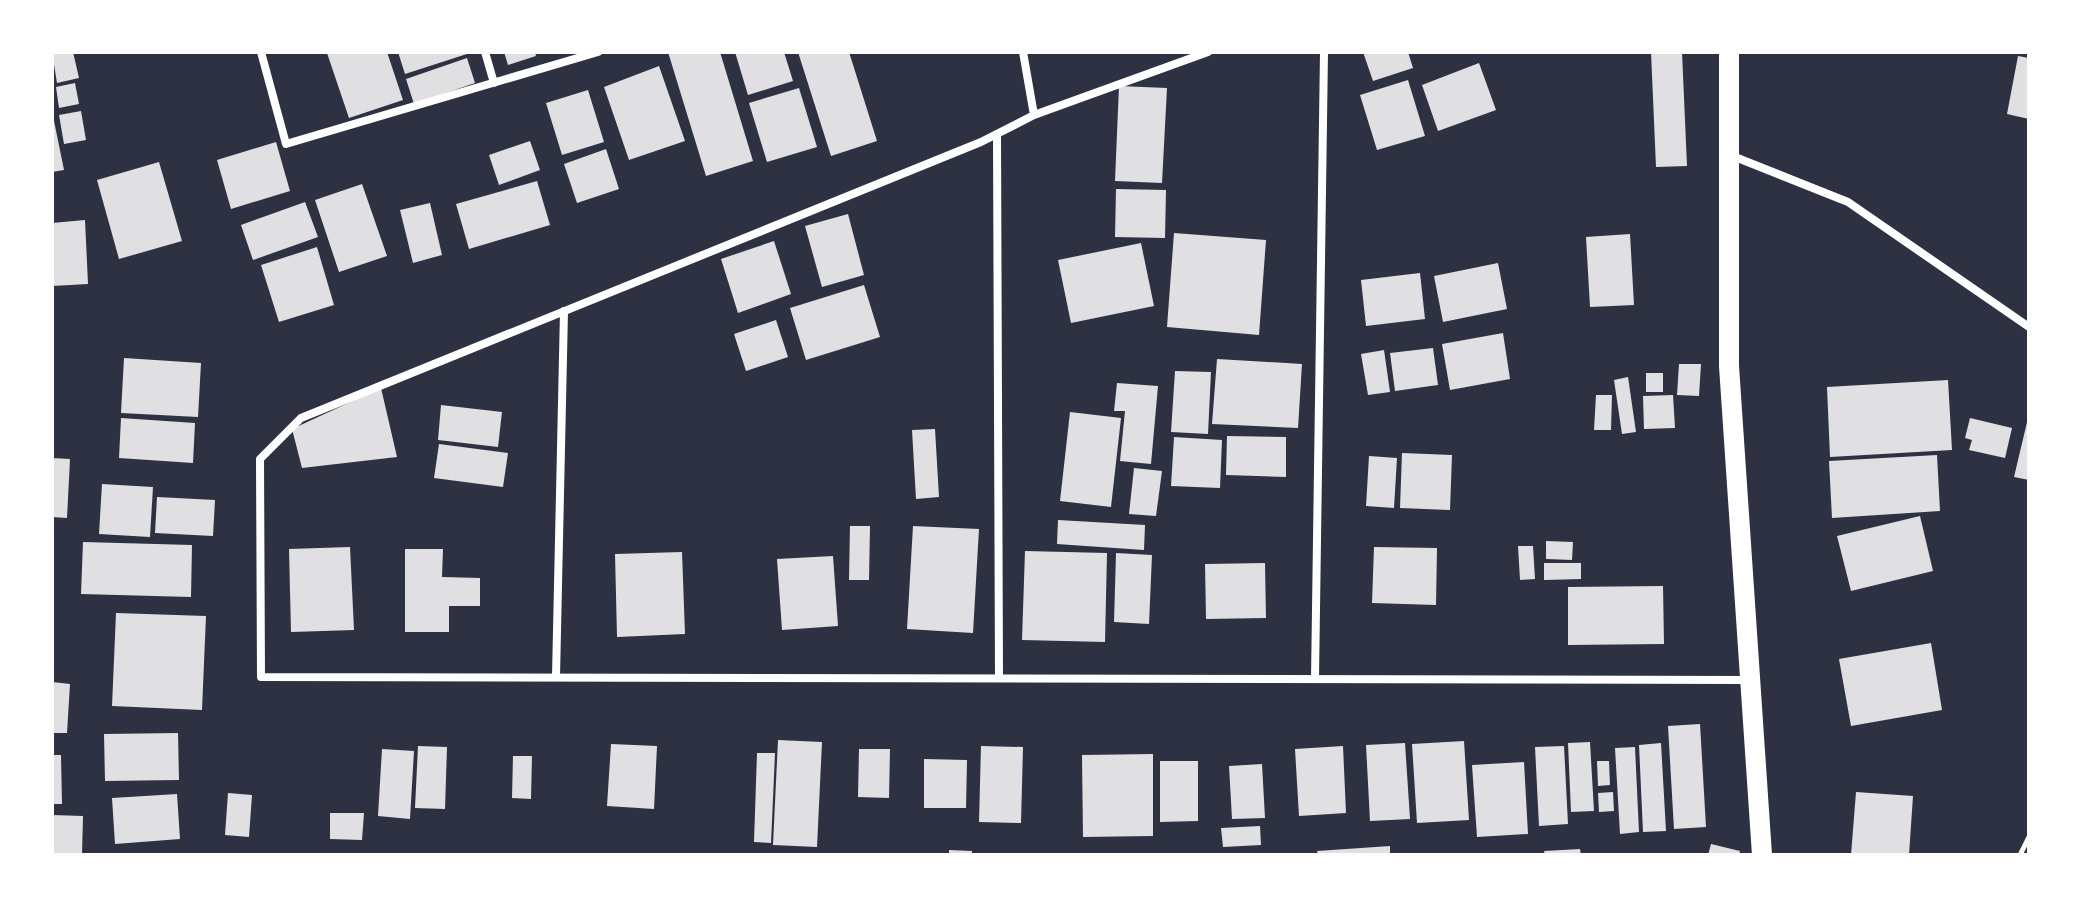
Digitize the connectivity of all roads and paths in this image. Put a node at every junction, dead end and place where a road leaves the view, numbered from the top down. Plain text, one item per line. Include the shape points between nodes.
1 (261, 52) edge
2 (485, 52) edge
3 (598, 52) edge
4 (1023, 52) edge
5 (1208, 52) edge
6 (1324, 52) edge
7 (1729, 52) edge
8 (494, 83) junction
9 (1034, 115) junction
10 (997, 134) junction
11 (1729, 155) junction
12 (564, 311) junction
13 (2029, 327) edge
14 (556, 677) junction
15 (999, 678) junction
16 (1315, 679) junction
17 (1750, 680) junction
18 (2029, 837) edge
19 (1762, 855) edge
20 (2020, 855) edge

1 - 8 street via 286,144
2 - 8 street
3 - 8 street
4 - 9 street
5 - 9 street
6 - 16 street
7 - 11 main road
9 - 10 street
10 - 12 street
10 - 15 street
11 - 13 street via 1848,202
11 - 17 main road via 1729,366
12 - 14 street
12 - 14 street via 301,418 260,459 261,677
14 - 15 street
15 - 16 street
16 - 17 street
17 - 19 main road
18 - 20 path

